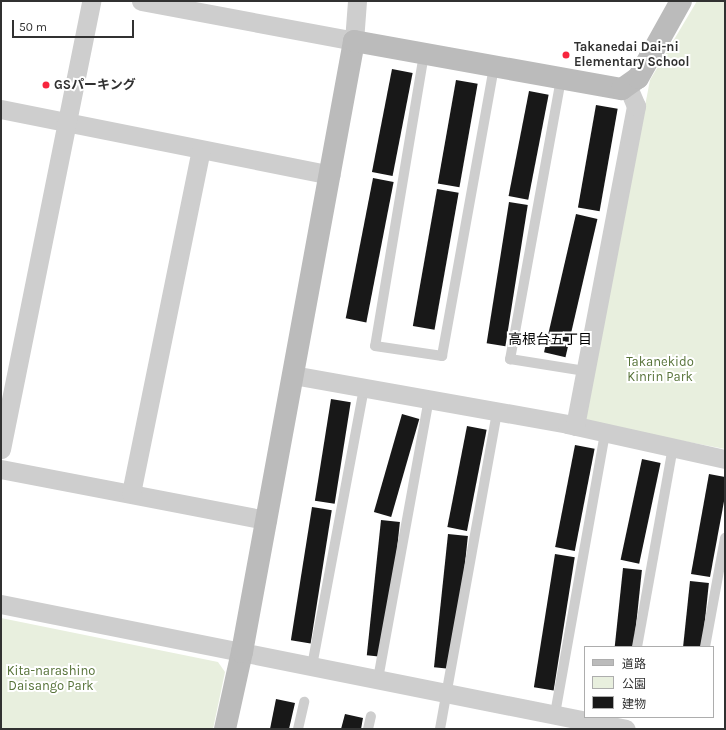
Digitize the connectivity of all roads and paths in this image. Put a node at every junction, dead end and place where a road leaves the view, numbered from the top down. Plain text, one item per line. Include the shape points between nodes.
1 (91, 1) edge
2 (141, 1) edge
3 (357, 1) edge
4 (681, 1) edge
5 (354, 41) junction
6 (424, 54) junction
7 (494, 67) junction
8 (561, 79) junction
9 (628, 87) junction
10 (1, 109) edge
11 (66, 122) junction
12 (201, 150) junction
13 (330, 175) junction
14 (585, 371) junction
15 (293, 375) junction
16 (364, 388) junction
17 (429, 399) junction
18 (497, 412) junction
19 (575, 426) junction
20 (605, 432) junction
21 (673, 447) junction
22 (1, 448) edge
23 (725, 459) edge
24 (1, 469) edge
25 (131, 493) junction
26 (267, 520) junction
27 (725, 538) edge
28 (1, 604) edge
29 (638, 646) edge
30 (705, 646) edge
31 (242, 652) junction
32 (312, 666) junction
33 (378, 679) junction
34 (447, 692) junction
35 (304, 702) dead end
36 (555, 714) junction
37 (371, 716) dead end
38 (625, 725) edge
39 (225, 729) edge
40 (298, 729) edge
41 (368, 729) edge
42 (440, 729) edge

1 - 11 street
2 - 5 street
3 - 5 street
4 - 9 street via 638,78
5 - 6 street
5 - 13 street
6 - 7 street
6 - 7 lane via 375,346 442,356
7 - 8 street
8 - 9 street via 609,88
8 - 14 lane via 510,359
9 - 14 street via 636,106
10 - 11 street
11 - 12 street
11 - 22 street
12 - 13 street
12 - 25 street
13 - 15 street
14 - 19 street
15 - 16 street
15 - 26 street
16 - 17 street
16 - 32 lane
17 - 18 street
17 - 33 lane
18 - 19 street
18 - 34 lane
19 - 20 street
20 - 21 street
20 - 36 lane
21 - 23 street
21 - 29 lane
24 - 25 street
25 - 26 street
26 - 31 street
27 - 30 lane
28 - 31 street
31 - 32 street
31 - 39 street
32 - 33 street
33 - 34 street
34 - 36 street
34 - 42 lane
35 - 40 lane
36 - 38 street
37 - 41 lane

